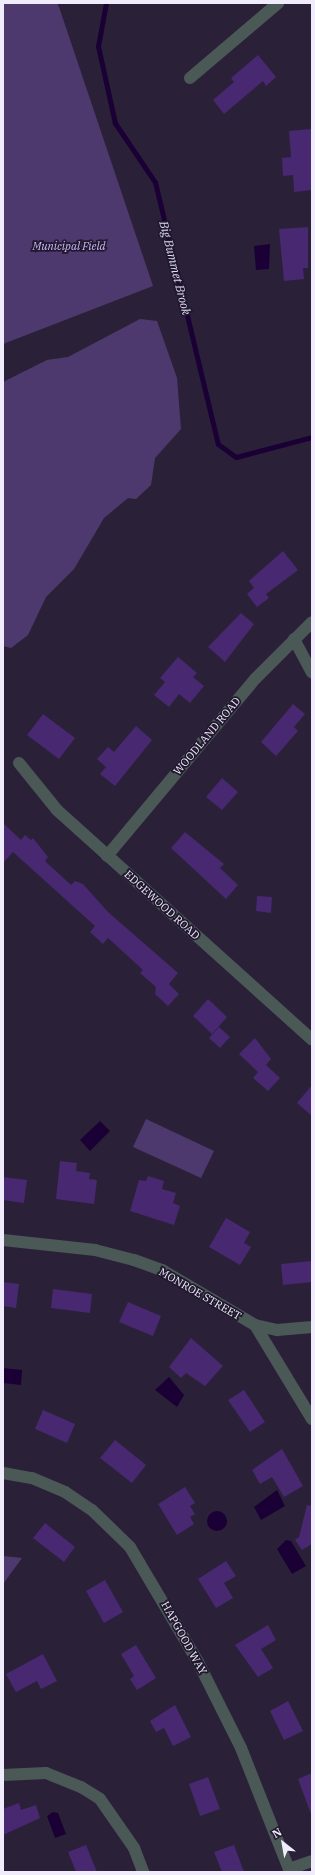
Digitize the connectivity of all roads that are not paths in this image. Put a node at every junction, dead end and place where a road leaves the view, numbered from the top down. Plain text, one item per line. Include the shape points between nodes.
1 (278, 3) edge
2 (190, 78) dead end
3 (312, 622) edge
4 (294, 639) junction
5 (312, 673) edge
6 (19, 763) dead end
7 (108, 856) junction
8 (312, 1040) edge
9 (3, 1240) edge
10 (255, 1325) junction
11 (312, 1327) edge
12 (312, 1418) edge
13 (3, 1473) edge
14 (3, 1775) edge
15 (312, 1861) edge
16 (290, 1870) edge
17 (143, 1872) edge

1 - 2 street
3 - 4 street, WOODLAND ROAD
4 - 5 street
4 - 7 street, WOODLAND ROAD via 256,678
6 - 7 street, EDGEWOOD ROAD via 57,810
7 - 8 street, EDGEWOOD ROAD
9 - 10 street, MONROE STREET via 95,1250 134,1260 162,1270
10 - 11 street via 277,1330
10 - 12 street
13 - 16 street, HAPGOOD WAY via 32,1478 65,1492 92,1510 130,1547 198,1662 242,1748
14 - 17 street via 46,1773 81,1787 100,1799 134,1848
15 - 16 street

